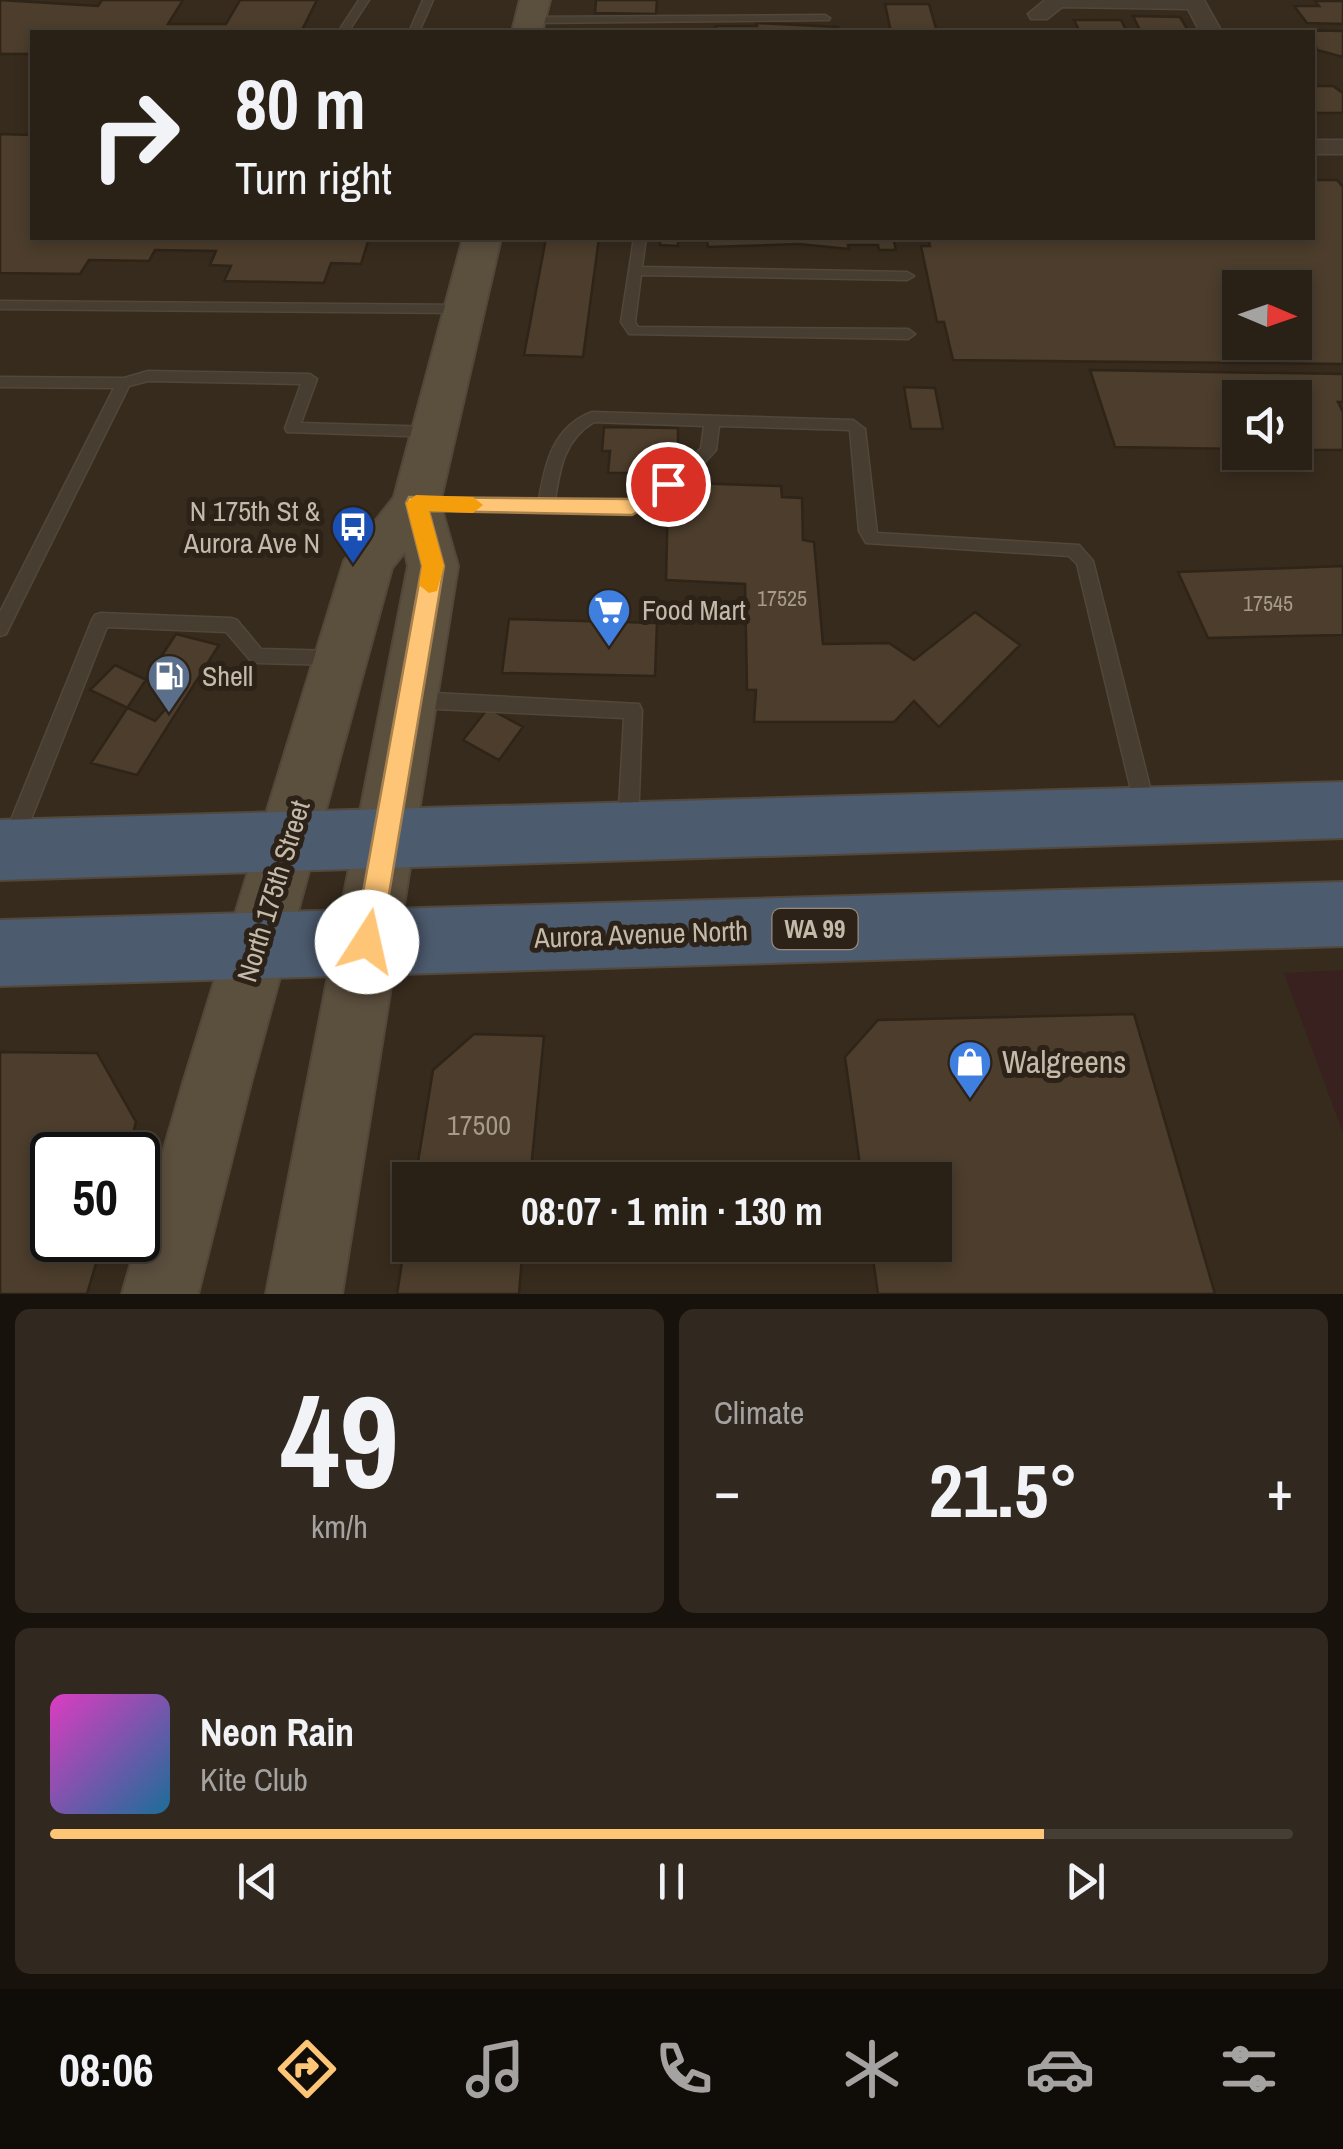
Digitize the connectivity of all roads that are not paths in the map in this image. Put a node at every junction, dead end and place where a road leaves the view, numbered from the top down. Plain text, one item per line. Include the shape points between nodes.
1 (364, 0) edge
2 (428, 0) edge
3 (1194, 1) edge
4 (1039, 14) dead end
5 (531, 18) edge
6 (825, 18) dead end
7 (344, 30) edge
8 (415, 30) edge
9 (1210, 30) edge
10 (1315, 147) edge
11 (1343, 147) edge
12 (482, 240) edge
13 (640, 240) edge
14 (636, 271) junction
15 (907, 276) dead end
16 (0, 305) edge
17 (466, 309) junction
18 (908, 334) dead end
19 (0, 382) edge
20 (124, 382) junction
21 (712, 420) junction
22 (436, 432) junction
23 (416, 503) junction
24 (546, 506) junction
25 (0, 629) edge
26 (341, 658) junction
27 (409, 700) junction
28 (1343, 810) edge
29 (1148, 816) junction
30 (628, 831) junction
31 (385, 838) junction
32 (288, 841) junction
33 (4, 850) edge
34 (1343, 914) edge
35 (367, 942) junction
36 (256, 946) junction
37 (0, 953) edge
38 (160, 1294) edge
39 (304, 1294) edge

1 - 7 lane
2 - 8 lane
3 - 4 street via 1057,1
3 - 9 street
5 - 6 lane
10 - 11 street
12 - 17 street, North 175th Street
13 - 14 lane
14 - 15 lane
14 - 18 lane via 628,322 634,331
16 - 17 lane
17 - 22 street, North 175th Street
19 - 20 lane
20 - 22 lane via 148,376 310,379 292,428
20 - 25 lane
21 - 24 lane via 708,450 632,507
21 - 24 lane via 592,417 576,425 554,454
21 - 29 lane via 858,429 872,539 1073,550 1085,561
22 - 23 street, North 175th Street
23 - 24 lane
23 - 26 street, North 175th Street via 369,561
23 - 27 street via 433,566
26 - 32 street, North 175th Street
26 - 33 lane via 257,656 232,625 101,620
27 - 30 lane via 632,710
27 - 31 street
28 - 29 highway
29 - 30 highway
30 - 31 highway
31 - 32 highway
31 - 35 street
32 - 33 highway
32 - 36 street, North 175th Street
34 - 35 highway, Aurora Avenue North / WA 99
35 - 36 highway, Aurora Avenue North / WA 99
35 - 39 street
36 - 37 highway, Aurora Avenue North / WA 99
36 - 38 street, North 175th Street

